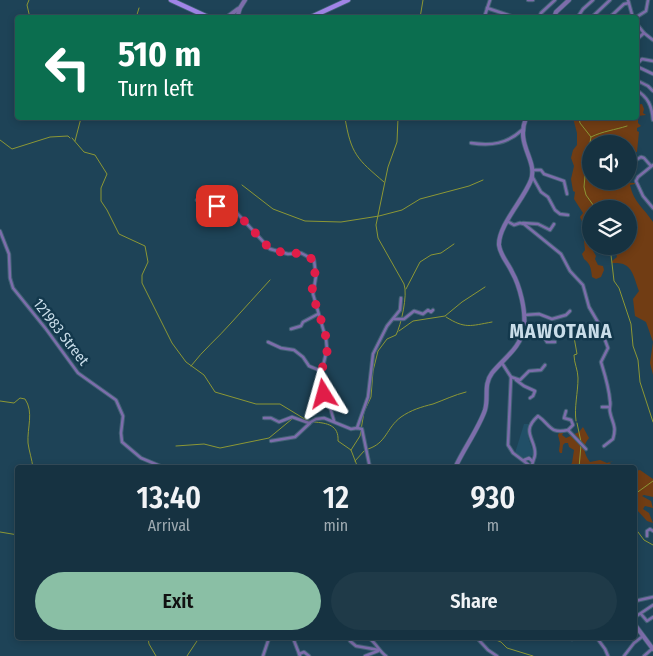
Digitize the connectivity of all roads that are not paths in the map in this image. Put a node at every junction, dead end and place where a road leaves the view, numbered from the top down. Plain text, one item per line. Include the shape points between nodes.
1 (171, 0) edge
2 (348, 0) edge
3 (490, 0) edge
4 (528, 0) edge
5 (533, 0) edge
6 (555, 0) edge
7 (569, 0) edge
8 (592, 0) edge
9 (610, 0) edge
10 (648, 0) edge
11 (243, 1) edge
12 (629, 1) edge
13 (240, 8) junction
14 (487, 8) junction
15 (203, 15) edge
16 (230, 15) edge
17 (238, 15) edge
18 (316, 15) edge
19 (485, 15) edge
20 (508, 15) edge
21 (540, 15) edge
22 (555, 15) edge
23 (579, 15) edge
24 (594, 15) edge
25 (612, 15) edge
26 (633, 15) edge
27 (639, 15) edge
28 (639, 27) edge
29 (644, 33) junction
30 (639, 37) edge
31 (653, 40) edge
32 (653, 61) edge
33 (639, 62) edge
34 (639, 67) edge
35 (653, 74) edge
36 (639, 82) edge
37 (653, 91) edge
38 (639, 92) edge
39 (526, 120) edge
40 (653, 120) edge
41 (523, 130) junction
42 (471, 143) dead end
43 (637, 159) edge
44 (652, 165) edge
45 (532, 172) junction
46 (567, 194) dead end
47 (197, 200) dead end
48 (653, 208) edge
49 (568, 215) dead end
50 (507, 221) junction
51 (521, 224) junction
52 (554, 224) dead end
53 (0, 231) edge
54 (401, 298) dead end
55 (434, 310) dead end
56 (570, 311) dead end
57 (318, 314) junction
58 (524, 315) junction
59 (392, 320) junction
60 (290, 329) dead end
61 (523, 330) junction
62 (268, 342) dead end
63 (555, 342) dead end
64 (502, 363) junction
65 (544, 365) dead end
66 (321, 371) junction
67 (513, 378) junction
68 (530, 398) dead end
69 (610, 406) junction
70 (602, 407) dead end
71 (566, 411) dead end
72 (264, 418) dead end
73 (312, 422) junction
74 (334, 422) junction
75 (359, 429) junction
76 (568, 430) junction
77 (271, 441) dead end
78 (604, 446) dead end
79 (586, 449) dead end
80 (524, 460) junction
81 (532, 462) joint
82 (157, 465) edge
83 (369, 465) edge
84 (457, 465) edge
85 (530, 465) edge
86 (653, 531) edge
87 (646, 536) dead end
88 (653, 597) edge
89 (637, 601) edge
90 (653, 604) edge
91 (641, 614) junction
92 (637, 616) edge
93 (653, 616) edge
94 (637, 627) edge
95 (644, 636) junction
96 (268, 640) edge
97 (294, 640) edge
98 (371, 640) edge
99 (479, 640) edge
100 (599, 640) edge
101 (350, 641) dead end
102 (653, 648) edge
103 (379, 651) junction
104 (299, 655) edge
105 (263, 656) edge
106 (309, 656) edge
107 (365, 656) edge
108 (386, 656) edge
109 (497, 656) edge
110 (608, 656) edge
111 (625, 656) edge
112 (644, 656) edge

1 - 15 main road
2 - 18 main road
3 - 14 street
4 - 5 street
6 - 21 street
7 - 22 street
8 - 23 street
9 - 24 street
10 - 27 street via 646,11
11 - 13 street
12 - 25 street
12 - 26 street
13 - 16 street
13 - 17 street
14 - 19 street
14 - 20 street
28 - 29 street
29 - 30 street
29 - 31 street
32 - 33 street via 642,59
34 - 35 street
36 - 37 street
38 - 40 street via 648,100
39 - 41 street
41 - 42 street via 504,143
41 - 45 street
43 - 44 street via 644,158
44 - 48 street via 636,181 642,196
45 - 46 street via 541,170 564,181
45 - 49 street via 541,192 555,210
45 - 50 street
47 - 57 street via 208,207 219,206 236,212 270,249 288,254 301,253 314,260 313,294
50 - 51 street
50 - 58 street via 499,247 516,278
51 - 52 street via 538,224 549,230
51 - 69 street via 561,254 570,272 583,285 589,307 608,347 601,362
53 - 82 street, 121983 Street via 9,254 10,278 15,291 78,373 116,400 123,414 122,442 141,458
54 - 59 street via 400,308
55 - 59 street via 423,314 414,311 404,320
56 - 58 street via 552,319 539,314
57 - 60 street via 301,326
57 - 66 street via 327,349
58 - 61 street
59 - 75 street via 373,354 368,397
61 - 63 street via 541,332 547,342
61 - 64 street via 517,346
62 - 66 street via 294,350 309,366
64 - 67 street
64 - 84 street via 490,377 485,410
65 - 67 street via 541,370 529,371 521,379
66 - 74 street via 321,378 328,386 324,398
67 - 68 street via 534,391
67 - 80 street via 508,442 513,453
69 - 70 street
69 - 78 street via 614,437
71 - 76 street via 564,418 571,420 573,425
72 - 73 street via 279,422 293,417
73 - 74 street via 324,418
73 - 77 street via 294,437
74 - 75 street
75 - 83 street
76 - 79 street
76 - 81 street via 556,431 539,416 536,418 529,432 535,454
80 - 81 street via 529,458
80 - 85 street
86 - 87 street via 647,531
88 - 89 street
90 - 91 street
91 - 92 street
91 - 93 street via 647,621
94 - 95 street
95 - 102 street
95 - 111 street
96 - 105 street
97 - 104 street
98 - 103 street
99 - 109 street
100 - 110 street
101 - 103 street via 356,646
102 - 112 street
103 - 107 street
103 - 108 street
104 - 106 street via 304,652

